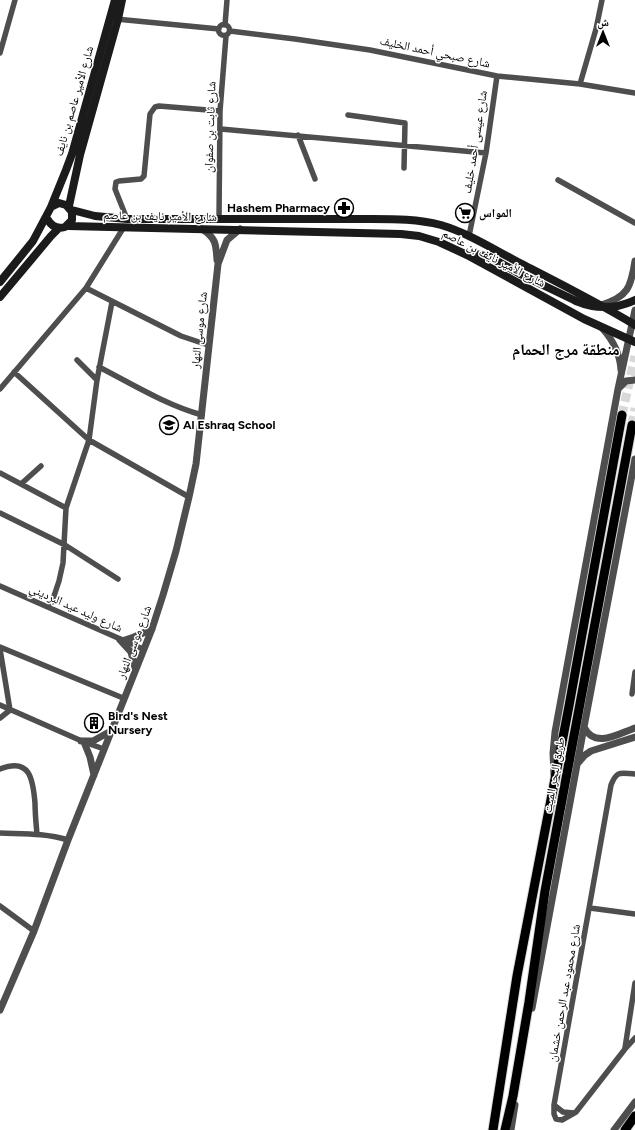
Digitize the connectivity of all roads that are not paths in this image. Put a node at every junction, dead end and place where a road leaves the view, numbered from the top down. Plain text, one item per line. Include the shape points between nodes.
1 (15, 0) edge
2 (115, 0) edge
3 (122, 0) edge
4 (227, 0) edge
5 (602, 0) edge
6 (114, 18) junction
7 (225, 25) junction
8 (219, 29) junction
9 (228, 33) junction
10 (0, 53) edge
11 (497, 76) junction
12 (580, 84) junction
13 (635, 93) edge
14 (220, 110) junction
15 (348, 115) dead end
16 (221, 129) junction
17 (298, 135) junction
18 (405, 144) junction
19 (486, 152) junction
20 (404, 168) dead end
21 (315, 179) dead end
22 (558, 180) dead end
23 (51, 207) junction
24 (70, 208) junction
25 (48, 218) junction
26 (219, 218) junction
27 (127, 219) junction
28 (635, 223) edge
29 (68, 226) junction
30 (124, 227) junction
31 (59, 228) junction
32 (202, 229) junction
33 (240, 229) junction
34 (468, 236) junction
35 (467, 255) junction
36 (635, 262) edge
37 (218, 264) junction
38 (0, 282) edge
39 (86, 288) junction
40 (0, 297) edge
41 (635, 300) edge
42 (112, 302) junction
43 (601, 304) junction
44 (635, 310) edge
45 (634, 324) edge
46 (602, 328) junction
47 (632, 341) edge
48 (208, 345) junction
49 (77, 360) dead end
50 (99, 367) junction
51 (14, 372) junction
52 (621, 378) junction
53 (97, 380) junction
54 (635, 380) edge
55 (0, 389) edge
56 (618, 389) junction
57 (202, 415) junction
58 (622, 415) tunnel mouth
59 (632, 425) dead end
60 (89, 440) junction
61 (635, 459) edge
62 (41, 466) dead end
63 (0, 473) edge
64 (21, 484) junction
65 (189, 497) junction
66 (66, 508) junction
67 (0, 513) edge
68 (65, 545) junction
69 (118, 579) dead end
70 (0, 586) edge
71 (50, 608) junction
72 (152, 629) junction
73 (121, 640) junction
74 (0, 648) edge
75 (143, 650) junction
76 (136, 668) junction
77 (635, 672) edge
78 (632, 694) dead end
79 (123, 698) junction
80 (0, 705) edge
81 (10, 710) junction
82 (0, 718) edge
83 (584, 727) junction
84 (635, 728) edge
85 (111, 731) junction
86 (635, 737) edge
87 (83, 742) junction
88 (104, 749) junction
89 (577, 765) junction
90 (0, 769) edge
91 (635, 774) edge
92 (94, 775) junction
93 (554, 782) junction
94 (0, 833) edge
95 (37, 834) junction
96 (68, 840) junction
97 (0, 906) edge
98 (590, 908) junction
99 (635, 914) edge
100 (34, 931) junction
101 (635, 983) edge
102 (0, 1010) edge
103 (629, 1019) junction
104 (635, 1023) edge
105 (635, 1038) edge
106 (625, 1048) junction
107 (635, 1102) edge
108 (554, 1105) junction
109 (576, 1112) junction
110 (635, 1116) edge
111 (492, 1128) edge
112 (505, 1130) edge
113 (510, 1130) edge
114 (614, 1130) edge
115 (624, 1130) edge

1 - 10 street
2 - 6 main road, شارع الأمير عاصم بن نايف
3 - 6 main road, شارع الأمير عاصم بن نايف
4 - 7 street
5 - 12 street
6 - 8 street
6 - 23 main road, شارع الأمير عاصم بن نايف via 70,159
6 - 24 main road, شارع الأمير عاصم بن نايف via 80,155
7 - 8 street
7 - 9 street via 229,27
8 - 9 street via 220,34
9 - 11 street, شارع صبحي أحمد الخليف via 363,49
9 - 14 street, شارع ثابت بن صفوان
11 - 12 street, شارع صبحي أحمد الخليف
11 - 19 street, شارع عيسى أحمد خليف
12 - 13 street, شارع صبحي أحمد الخليف
14 - 16 street, شارع ثابت بن صفوان
14 - 27 street via 159,106 152,110 144,176 141,179 119,181 115,185
15 - 18 street via 406,122
16 - 17 street
16 - 26 street, شارع ثابت بن صفوان
17 - 18 street
17 - 21 street
18 - 19 street
18 - 20 street
19 - 34 street, شارع عيسى أحمد خليف
22 - 28 street
23 - 24 main road via 59,203
23 - 25 main road
24 - 27 main road, شارع الأمير نايف بن عاصم via 95,216
24 - 29 main road via 73,218
25 - 31 main road via 51,225
25 - 38 main road
26 - 27 main road, شارع الأمير نايف بن عاصم
26 - 34 main road, شارع الأمير نايف بن عاصم via 408,219 443,226
29 - 30 main road, شارع الأمير نايف بن عاصم
29 - 31 main road
30 - 32 main road, شارع الأمير نايف بن عاصم
30 - 39 street
31 - 40 main road
32 - 33 main road, شارع الأمير نايف بن عاصم
32 - 37 street, شارع موسى النهار via 214,240
33 - 35 main road, شارع الأمير نايف بن عاصم via 420,236
33 - 37 street, شارع موسى النهار via 227,240
34 - 43 main road, شارع الأمير نايف بن عاصم
35 - 41 main road, bridge via 490,256 522,275 584,305 600,307
35 - 46 main road, شارع الأمير نايف بن عاصم
36 - 43 street via 628,288 618,298
37 - 48 street, شارع موسى النهار
39 - 42 street
39 - 51 street
42 - 48 street via 181,336
42 - 50 street
43 - 45 main road, شارع الأمير نايف بن عاصم
44 - 45 street
45 - 47 street
46 - 47 main road, شارع الأمير نايف بن عاصم
46 - 52 street via 617,351
47 - 52 street
48 - 57 street, شارع موسى النهار
49 - 53 street
50 - 53 street
50 - 57 street via 168,402
51 - 55 street
51 - 60 street
52 - 56 street
53 - 60 street
54 - 56 street via 626,381
56 - 93 street via 555,732
57 - 65 street, شارع موسى النهار
58 - 93 main road
59 - 112 main road, طريق البحر الميت via 545,891 529,1002
60 - 65 street
60 - 66 street
61 - 83 street
62 - 64 street
63 - 64 street
64 - 66 street
65 - 72 street, شارع موسى النهار
66 - 68 street
67 - 68 street
68 - 69 street
68 - 71 street via 60,581
70 - 71 street, شارع وليد عيد البرديني
71 - 73 street, شارع وليد عيد البرديني
72 - 73 street
72 - 75 street, شارع موسى النهار
73 - 75 street, شارع وليد عيد البرديني
73 - 76 street via 129,648
74 - 79 street
74 - 81 street
75 - 76 street, شارع موسى النهار
76 - 79 street, شارع موسى النهار
77 - 78 street
79 - 85 street, شارع موسى النهار
80 - 81 street
81 - 82 street
81 - 87 street
83 - 84 street via 587,733 598,739
83 - 89 street
85 - 87 street via 94,741
85 - 88 street, شارع موسى النهار
86 - 89 street via 592,751
87 - 88 street
87 - 92 street
88 - 92 street, شارع موسى النهار
89 - 113 street
90 - 95 street via 18,766 30,774
91 - 98 street, شارع محمود عبد الرحمن خشمان via 620,773 615,776 611,785
92 - 96 street, شارع موسى النهار
93 - 111 main road via 517,976
94 - 95 street
95 - 96 street
96 - 100 street, شارع موسى النهار
97 - 100 street
98 - 99 street
98 - 108 street, شارع محمود عبد الرحمن خشمان
100 - 102 street, شارع موسى النهار
101 - 103 street
103 - 104 street
103 - 106 street
105 - 106 street
106 - 109 street
107 - 114 street
108 - 109 street via 563,1112
108 - 109 street via 554,1114 558,1120
110 - 115 main road

